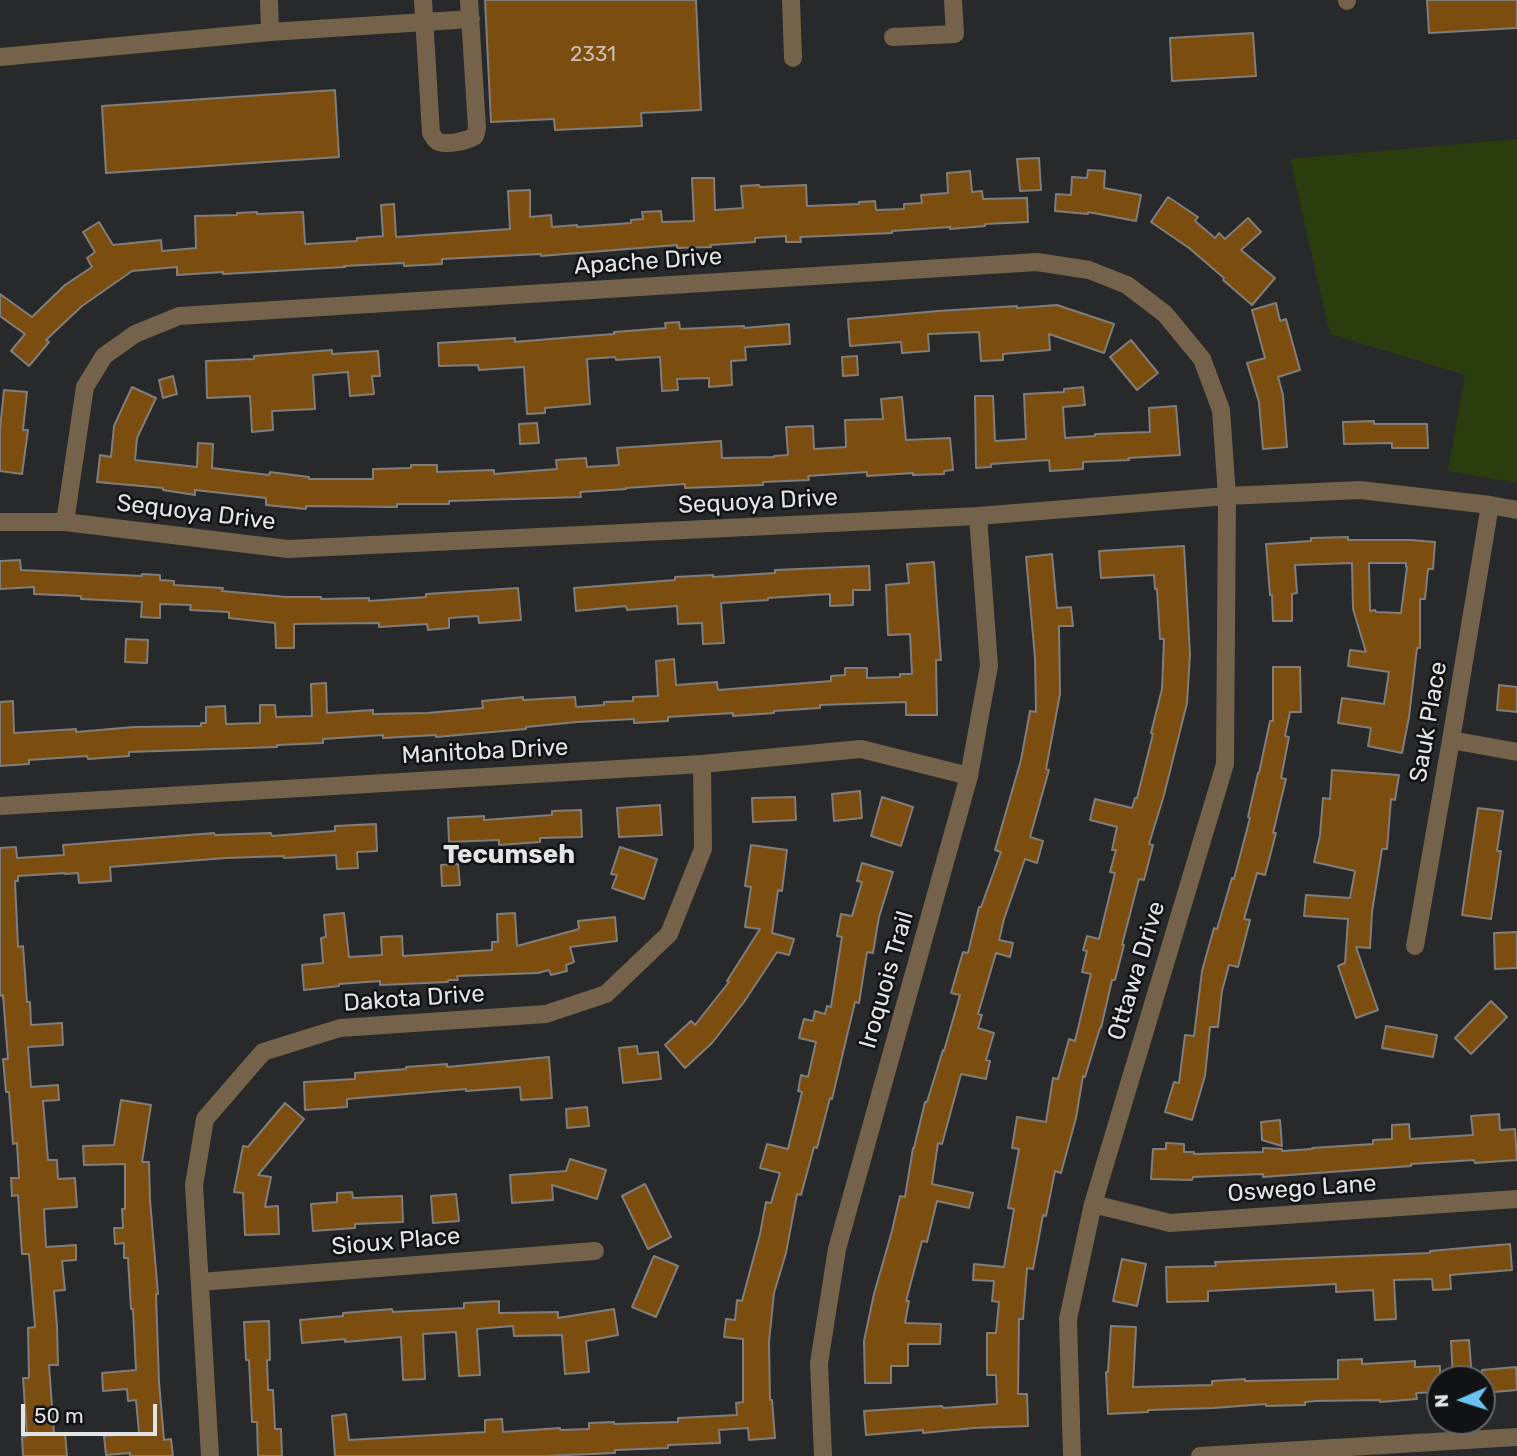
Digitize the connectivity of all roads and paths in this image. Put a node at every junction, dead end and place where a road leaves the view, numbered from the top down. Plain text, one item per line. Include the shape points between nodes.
1 (269, 0) edge
2 (423, 0) edge
3 (469, 0) edge
4 (790, 0) edge
5 (953, 0) edge
6 (471, 19) junction
7 (425, 23) junction
8 (270, 32) junction
9 (894, 37) dead end
10 (0, 57) edge
11 (793, 58) dead end
12 (1227, 496) junction
13 (1490, 505) junction
14 (1517, 510) edge
15 (978, 516) junction
16 (0, 522) edge
17 (65, 522) junction
18 (1451, 740) junction
19 (1517, 752) edge
20 (702, 764) junction
21 (969, 776) junction
22 (0, 806) edge
23 (1415, 946) dead end
24 (1517, 1199) edge
25 (1093, 1203) junction
26 (595, 1251) dead end
27 (200, 1283) junction
28 (1517, 1437) edge
29 (211, 1456) edge
30 (823, 1456) edge
31 (1072, 1456) edge
32 (1200, 1456) edge

1 - 8 street
2 - 7 street
3 - 6 street
4 - 11 street
5 - 9 street via 955,34
6 - 7 street
6 - 7 street via 477,128 468,141 441,142 431,133
7 - 8 street
8 - 10 street
12 - 13 street, Sequoya Drive via 1360,490
12 - 15 street, Sequoya Drive
12 - 17 street, Apache Drive via 1221,410 1202,359 1165,314 1127,285 1089,270 1037,262 179,316 135,334 104,356 85,387
12 - 25 street, Ottawa Drive via 1225,764
13 - 14 street, Sequoya Drive
13 - 18 street, Sauk Place
15 - 17 street, Sequoya Drive via 288,549
15 - 21 street, Iroquois Trail via 989,666
16 - 17 street, Sequoya Drive
18 - 19 street
18 - 23 street, Sauk Place
20 - 21 street, Manitoba Drive via 860,749
20 - 22 street, Manitoba Drive
20 - 27 street, Dakota Drive via 703,849 669,934 606,994 546,1014 340,1028 263,1052 205,1119 194,1185
21 - 30 street, Iroquois Trail via 837,1249 819,1363
24 - 25 street, Oswego Lane via 1170,1223
25 - 31 street, Ottawa Drive via 1069,1319
26 - 27 street, Sioux Place
27 - 29 street, Dakota Drive
28 - 32 street

